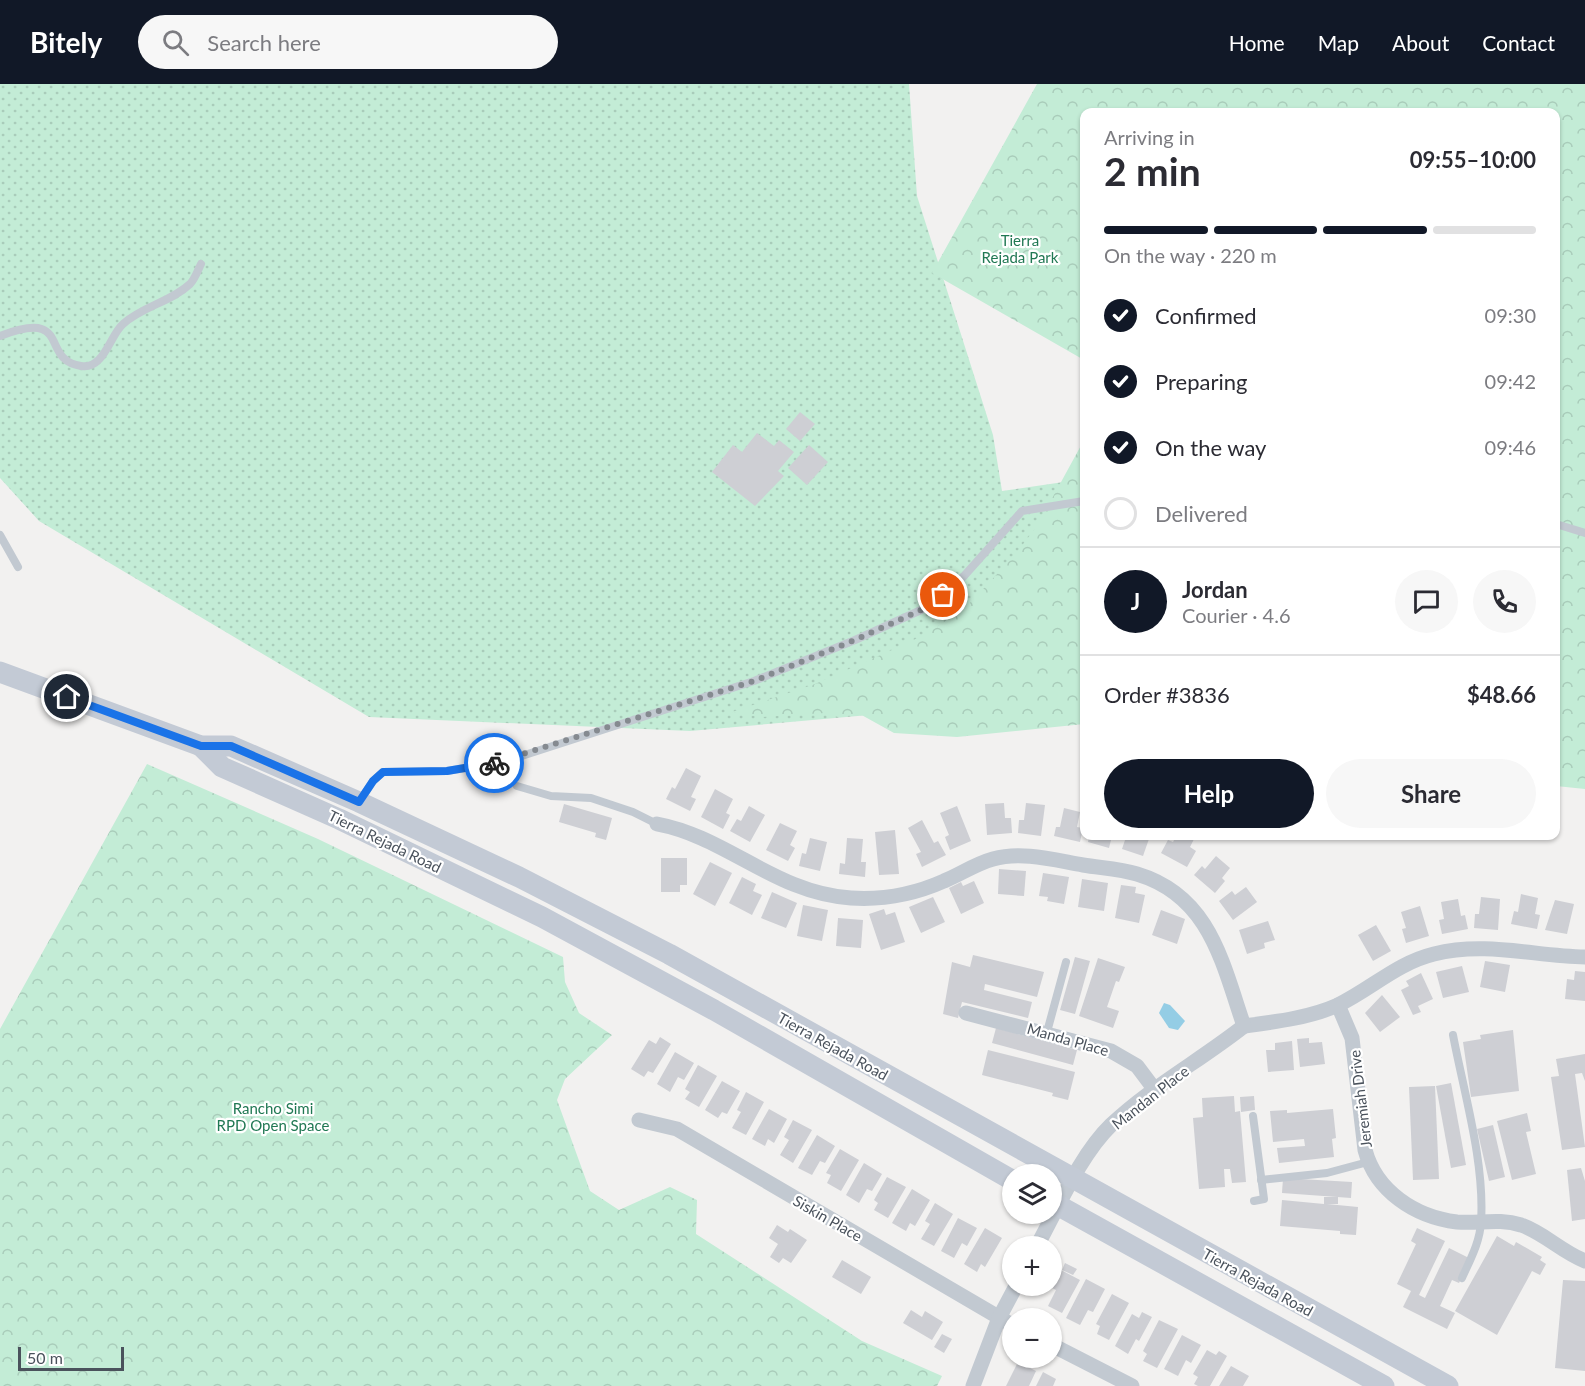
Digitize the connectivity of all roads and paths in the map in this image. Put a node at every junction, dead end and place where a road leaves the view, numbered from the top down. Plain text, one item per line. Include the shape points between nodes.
1 (201, 264) dead end
2 (0, 336) edge
3 (1080, 502) edge
4 (1560, 525) edge
5 (1585, 533) edge
6 (0, 535) edge
7 (18, 567) dead end
8 (0, 672) edge
9 (201, 746) junction
10 (517, 786) dead end
11 (359, 802) junction
12 (657, 824) joint
13 (1585, 957) edge
14 (1066, 962) dead end
15 (1338, 1005) junction
16 (966, 1013) dead end
17 (1244, 1026) junction
18 (1047, 1032) junction
19 (1453, 1035) dead end
20 (1155, 1090) junction
21 (1253, 1116) dead end
22 (639, 1120) dead end
23 (1368, 1162) junction
24 (1002, 1174) edge
25 (1073, 1180) junction
26 (1261, 1180) junction
27 (1062, 1195) edge
28 (1254, 1201) dead end
29 (1062, 1208) edge
30 (1481, 1221) junction
31 (1585, 1261) edge
32 (1462, 1278) dead end
33 (1002, 1319) edge
34 (1002, 1329) edge
35 (1062, 1350) edge
36 (973, 1386) edge
37 (1132, 1386) edge
38 (1384, 1386) edge
39 (1448, 1386) edge

1 - 2 lane via 192,283 135,313 118,328 93,365 73,364 61,355 49,332 35,326
3 - 11 lane via 1022,511 943,595 921,610 855,640 754,681 506,761 447,771 383,772
4 - 5 lane
6 - 7 lane
8 - 9 main road, Tierra Rejada Road
9 - 11 main road, Tierra Rejada Road via 231,746
9 - 24 main road, Tierra Rejada Road via 222,767 542,917
10 - 12 lane via 551,796 591,798
11 - 25 main road, Tierra Rejada Road via 519,877 669,954
12 - 17 street via 682,829 789,885 851,898 914,892 994,858 1017,856 1136,874 1180,896 1206,924
13 - 15 street via 1497,947 1436,953 1409,962
14 - 18 lane
15 - 17 street
15 - 23 street, Jeremiah Drive via 1352,1038
16 - 18 street, Manda Place
17 - 20 street, Mandan Place
18 - 20 street, Manda Place via 1125,1057
19 - 30 lane via 1476,1157
20 - 25 street, Mandan Place via 1111,1125
21 - 26 lane
22 - 33 street, Siskin Place via 676,1130
23 - 26 lane via 1327,1173
23 - 30 street, Jeremiah Drive via 1380,1181 1415,1210 1447,1220
25 - 27 street, Mandan Place
25 - 39 main road, Tierra Rejada Road
26 - 28 lane via 1264,1199
29 - 38 main road, Tierra Rejada Road
30 - 31 street, Jeremiah Drive via 1521,1225
30 - 32 lane via 1479,1239
34 - 36 street
35 - 37 street

